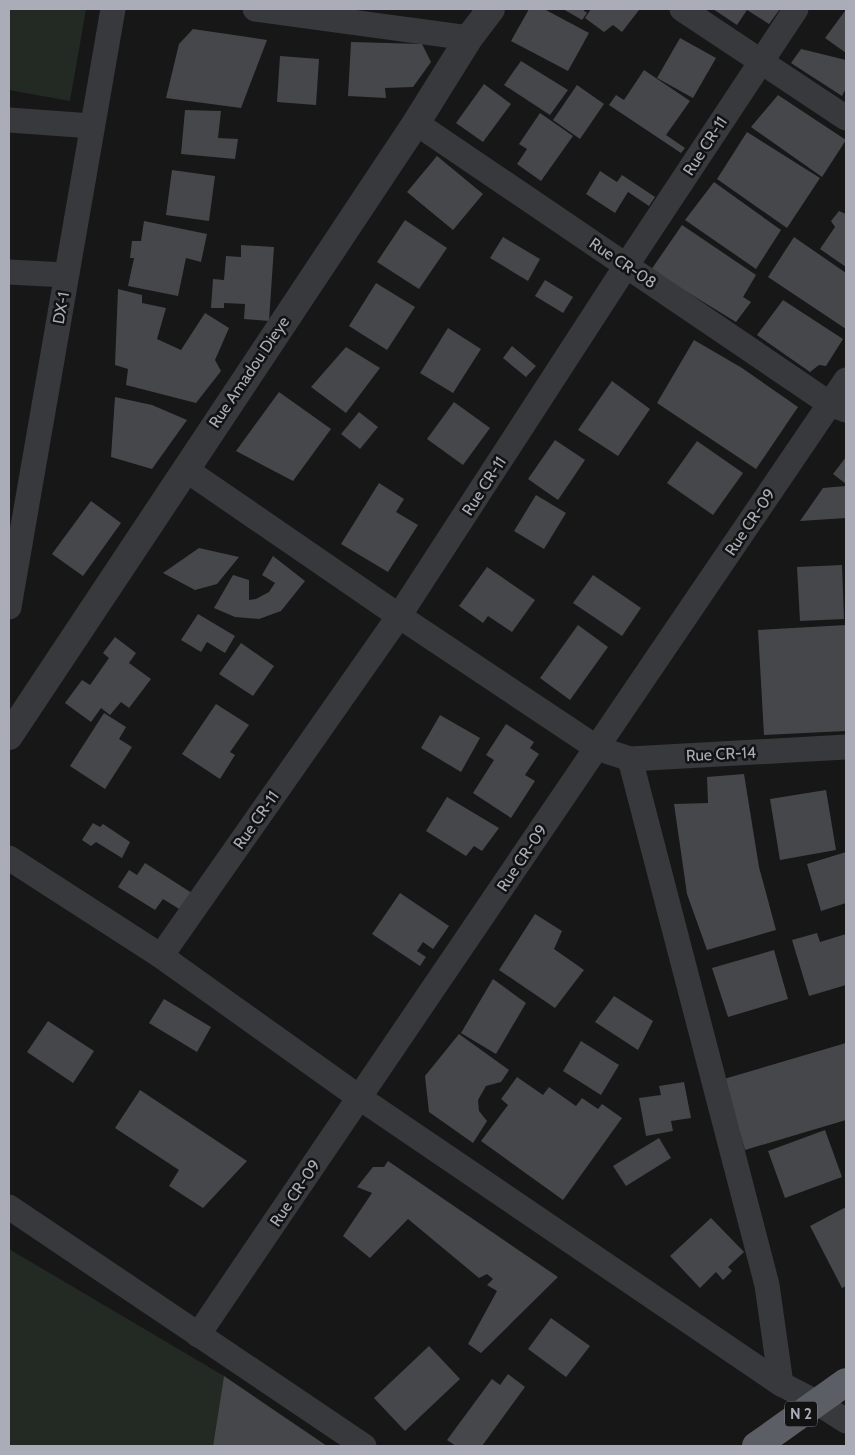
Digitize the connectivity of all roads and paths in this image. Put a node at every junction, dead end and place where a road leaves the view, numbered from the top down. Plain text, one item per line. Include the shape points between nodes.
1 (112, 9) edge
2 (254, 9) edge
3 (491, 9) edge
4 (682, 9) edge
5 (796, 9) edge
6 (469, 38) junction
7 (760, 62) junction
8 (846, 118) edge
9 (9, 120) edge
10 (416, 122) junction
11 (92, 126) junction
12 (626, 266) junction
13 (9, 272) edge
14 (66, 275) junction
15 (846, 380) edge
16 (838, 407) edge
17 (185, 469) junction
18 (9, 607) edge
19 (399, 616) junction
20 (9, 736) edge
21 (846, 747) edge
22 (597, 748) junction
23 (630, 759) junction
24 (9, 858) edge
25 (161, 956) junction
26 (360, 1098) junction
27 (9, 1207) edge
28 (198, 1335) junction
29 (846, 1382) edge
30 (781, 1384) junction
31 (818, 1403) junction
32 (846, 1421) edge
33 (364, 1446) edge
34 (756, 1446) edge

1 - 11 street, DX-1
2 - 6 street
3 - 6 street, Rue Amadou Dieye
4 - 7 street
5 - 7 street, Rue CR-11
6 - 10 street, Rue Amadou Dieye
7 - 8 street
7 - 12 street, Rue CR-11
9 - 11 street
10 - 12 street, Rue CR-08
10 - 17 street, Rue Amadou Dieye
11 - 14 street, DX-1
12 - 16 street, Rue CR-08
12 - 19 street, Rue CR-11
13 - 14 street
14 - 18 street, DX-1
15 - 16 street, Rue CR-09
16 - 22 street, Rue CR-09
17 - 19 street, Rue CR-14
17 - 20 street, Rue Amadou Dieye
19 - 22 street, Rue CR-14
19 - 25 street, Rue CR-11
21 - 23 street, Rue CR-14
22 - 23 street, Rue CR-14
22 - 26 street, Rue CR-09
23 - 30 street via 767,1285
24 - 25 street
25 - 26 street
26 - 28 street, Rue CR-09
26 - 30 street
27 - 28 street
28 - 33 street
29 - 31 highway, N 2
30 - 31 street
31 - 32 street
31 - 34 highway, N 2

